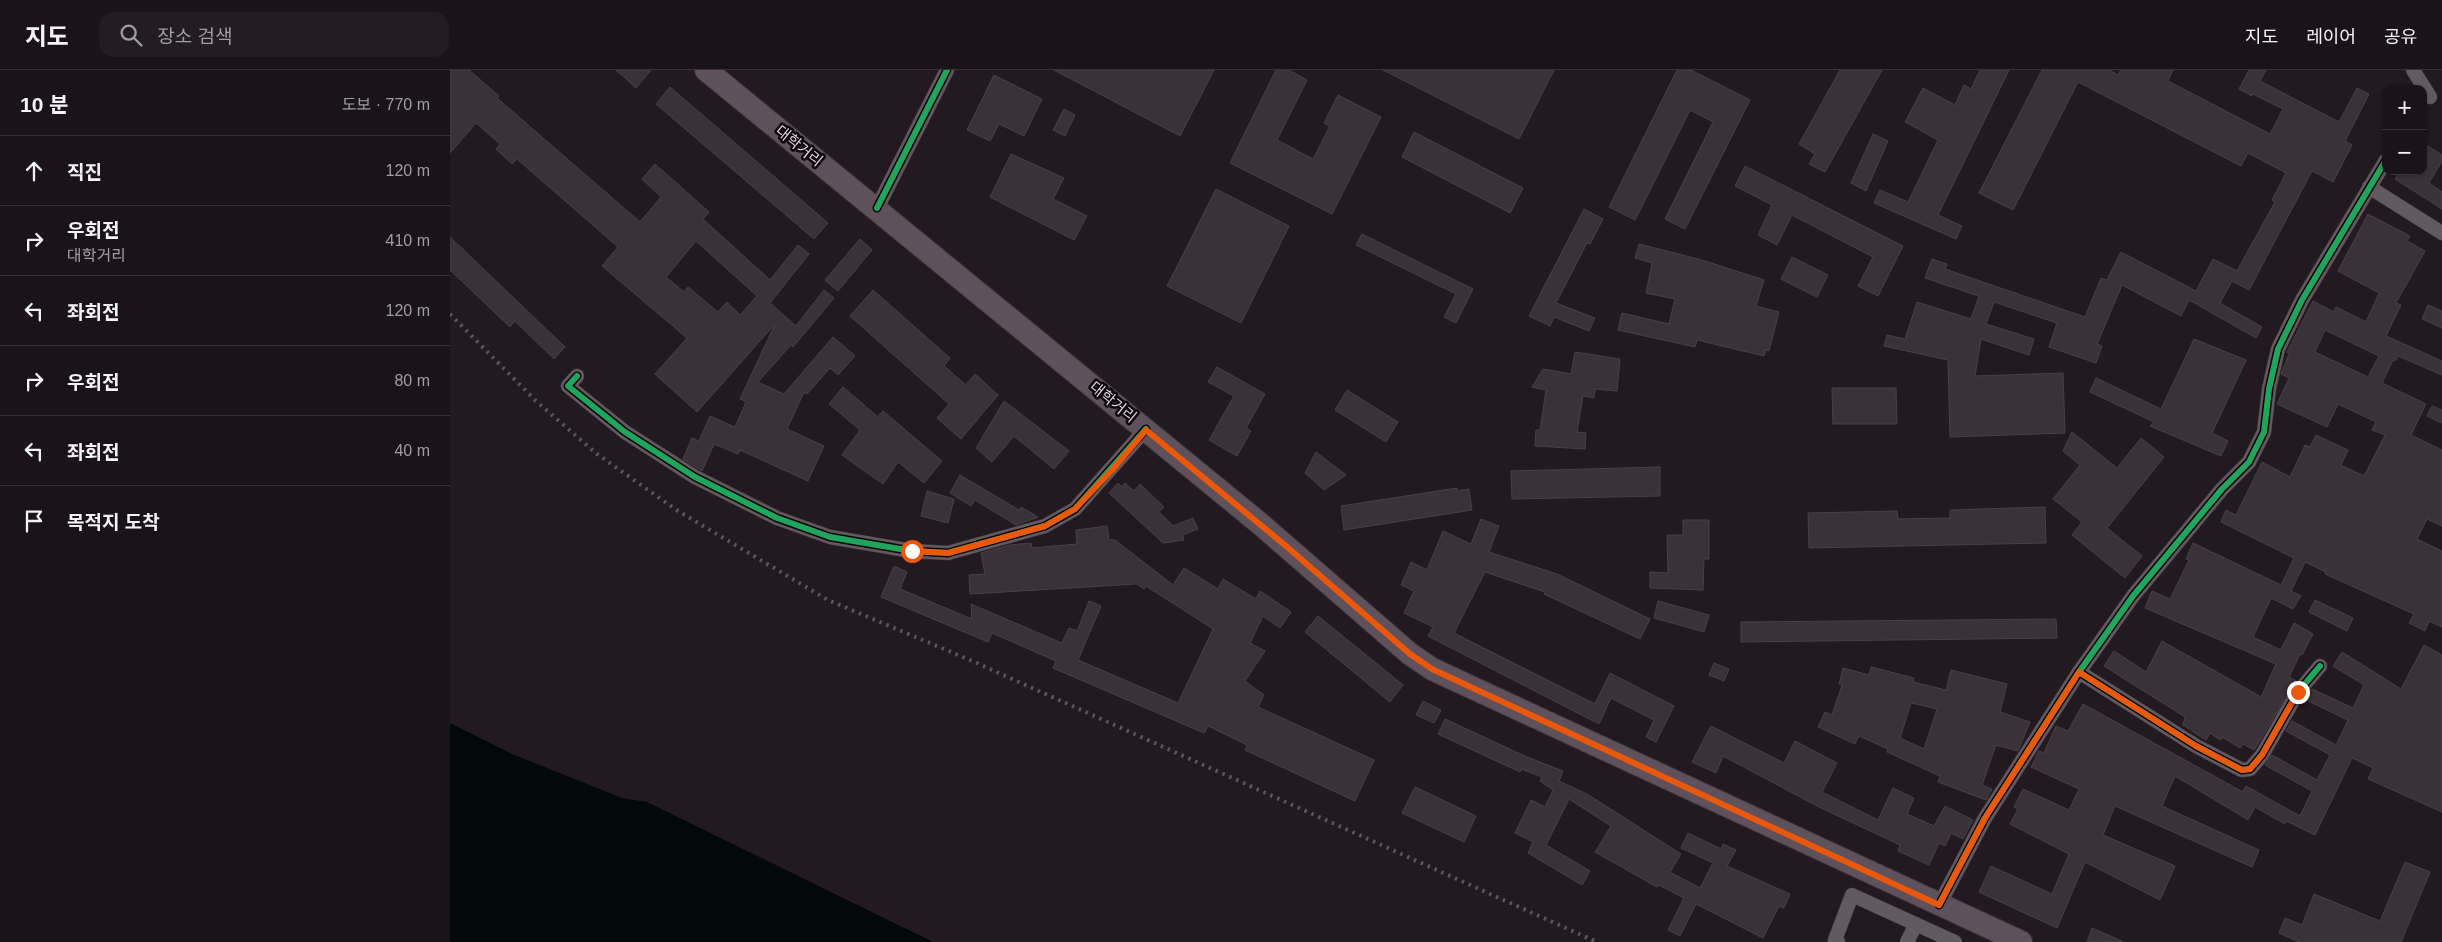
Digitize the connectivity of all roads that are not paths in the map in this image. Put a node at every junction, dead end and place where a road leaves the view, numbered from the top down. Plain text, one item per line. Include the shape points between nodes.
1 (706, 70) edge
2 (947, 70) edge
3 (2413, 70) edge
4 (2432, 98) edge
5 (2382, 167) edge
6 (2370, 187) junction
7 (877, 208) junction
8 (2442, 233) edge
9 (577, 376) dead end
10 (1146, 430) junction
11 (2320, 666) dead end
12 (2079, 672) junction
13 (1939, 905) junction
14 (1916, 924) junction
15 (1838, 942) edge
16 (1907, 942) edge
17 (1955, 942) edge
18 (2021, 942) edge

1 - 7 main road, 대학거리
2 - 7 street
3 - 4 street
5 - 6 street
6 - 8 street
6 - 12 street via 2302,300 2278,349 2264,432 2249,462 2222,489 2133,596
7 - 10 main road, 대학거리
9 - 10 street via 568,386 625,432 695,477 777,518 830,537 912,551 948,553 1045,526 1075,509
10 - 13 main road, 대학거리 via 1410,654 1432,669
11 - 12 street via 2298,692 2262,755 2250,769 2242,770 2196,746
12 - 13 street via 1985,818
13 - 18 main road, 대학거리
14 - 15 street via 1852,896 1835,940
14 - 16 street
14 - 17 street

